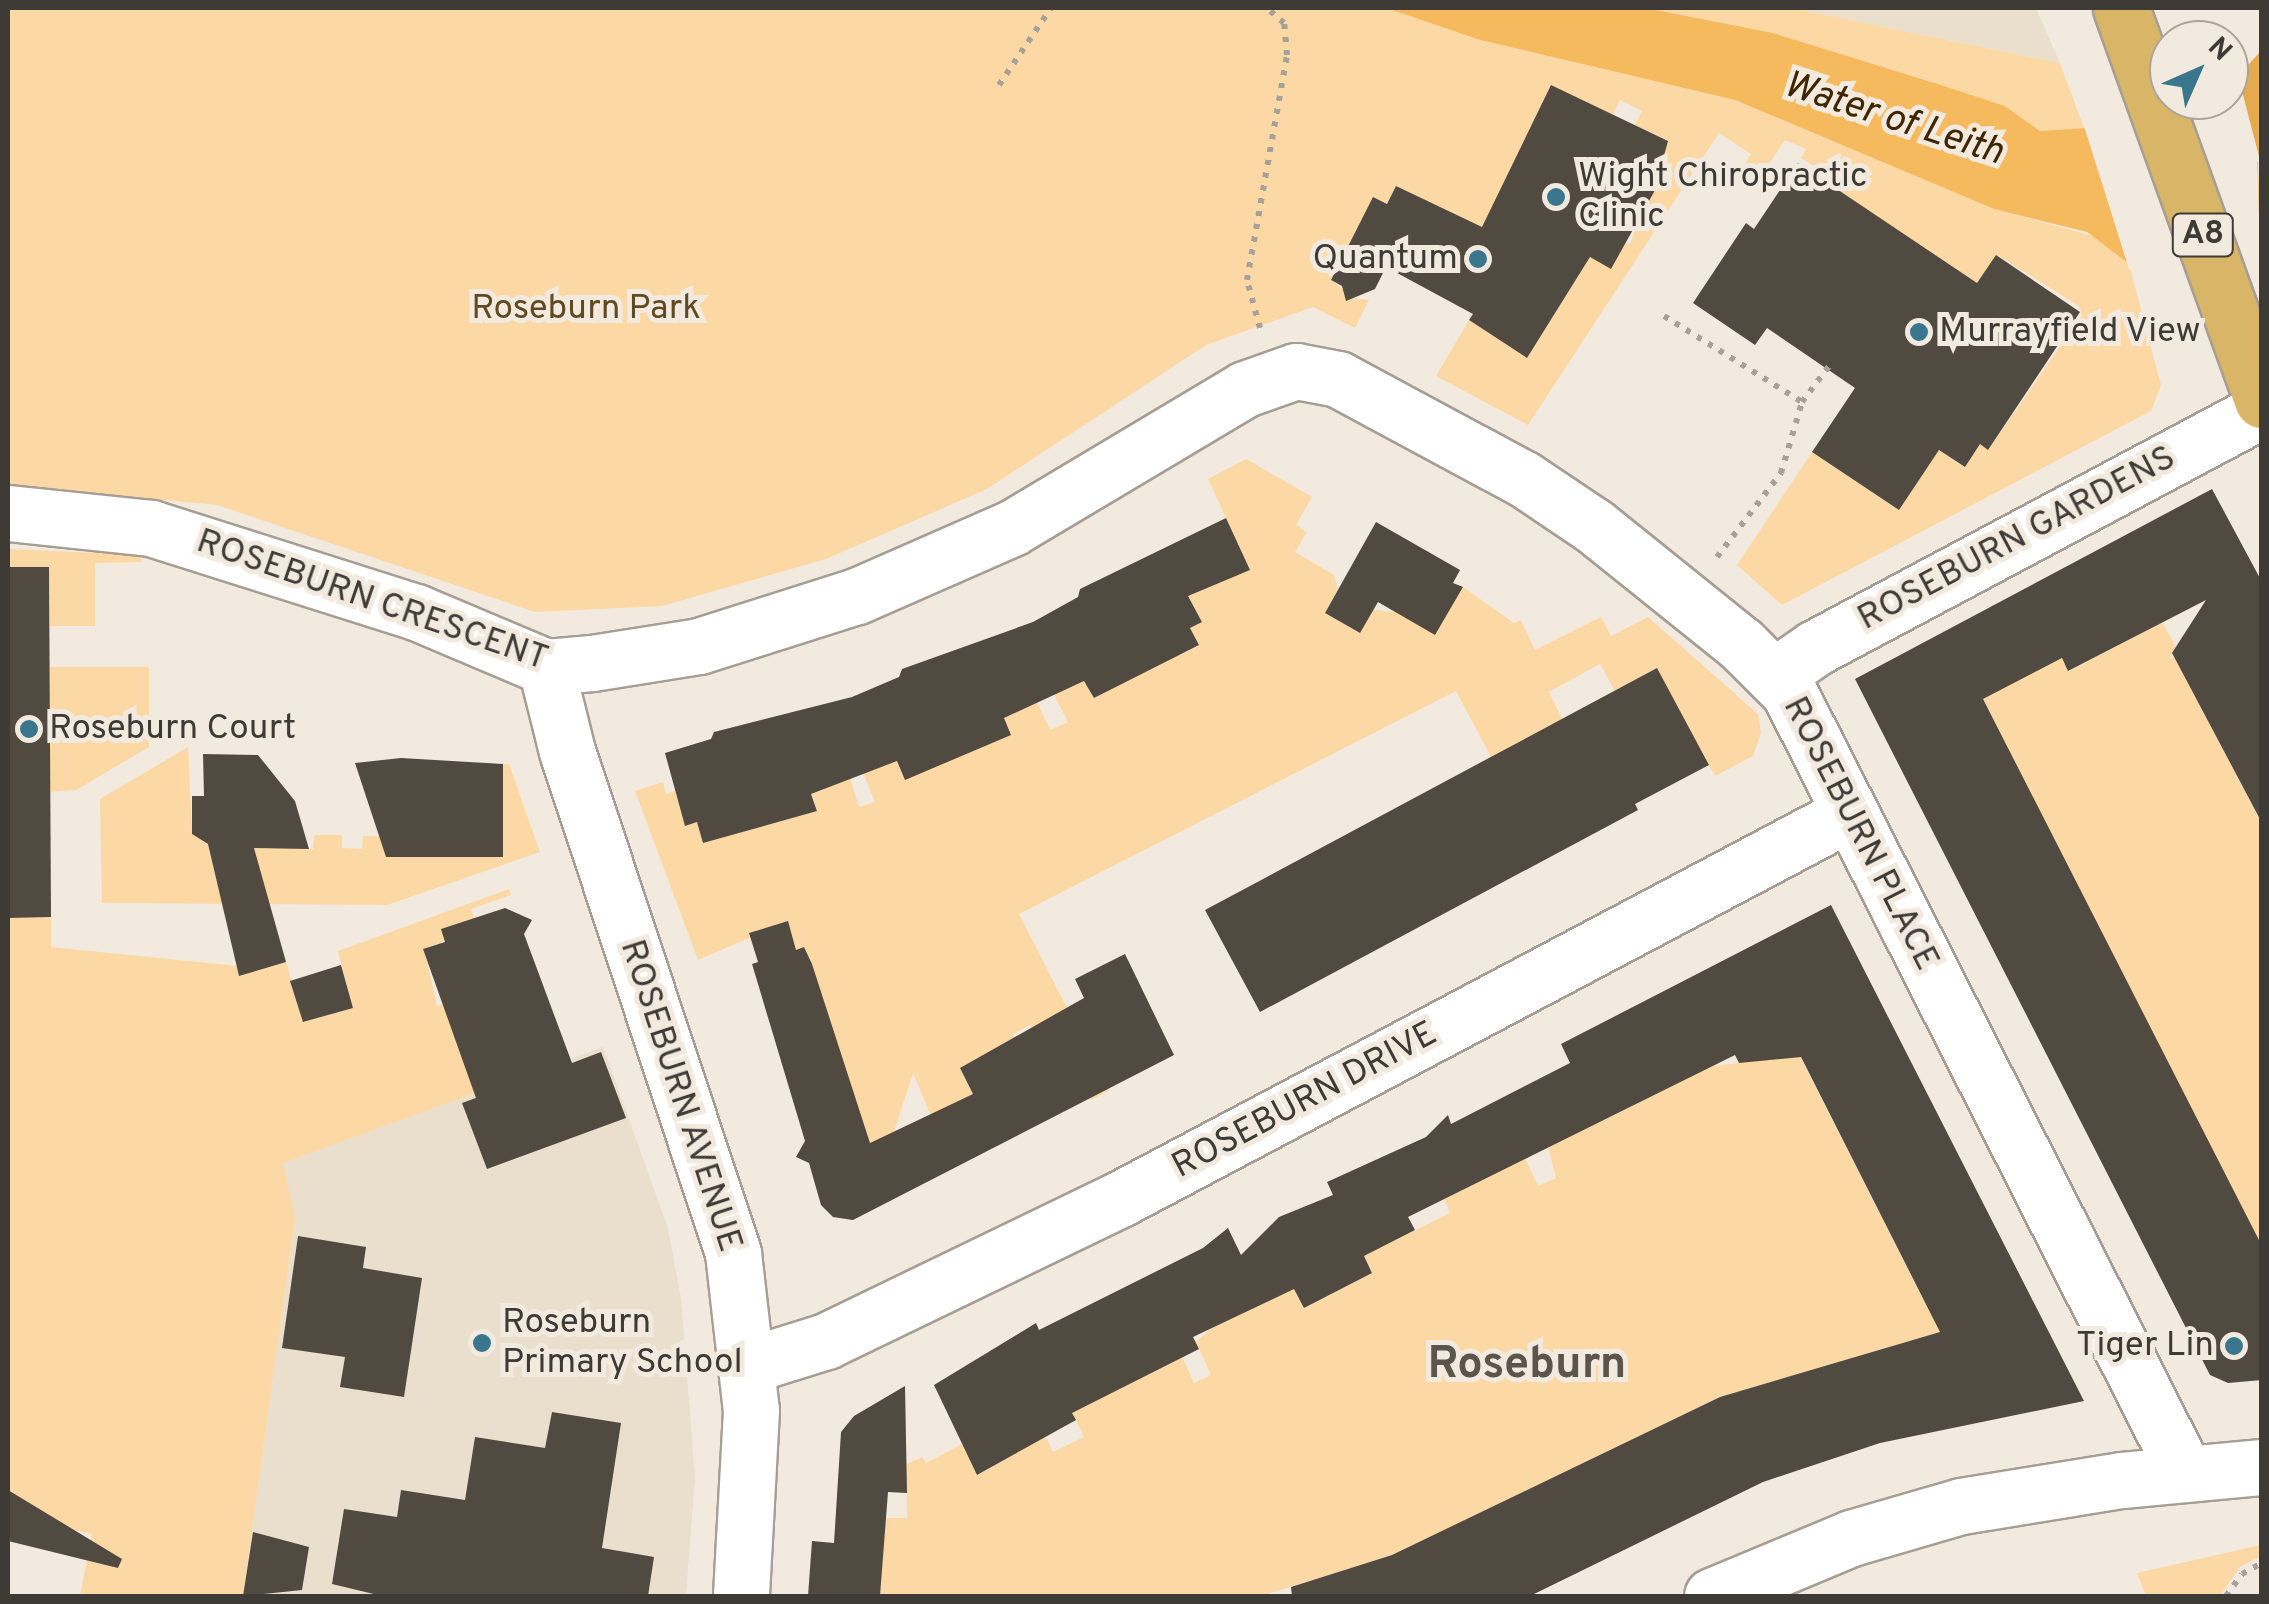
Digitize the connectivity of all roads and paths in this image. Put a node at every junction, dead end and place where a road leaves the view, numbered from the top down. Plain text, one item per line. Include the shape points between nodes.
1 (1051, 8) edge
2 (1267, 8) edge
3 (2121, 8) edge
4 (999, 85) dead end
5 (1664, 316) dead end
6 (1829, 366) dead end
7 (1274, 376) junction
8 (2259, 397) edge
9 (1802, 402) junction
10 (8, 513) edge
11 (1686, 598) junction
12 (546, 667) junction
13 (1776, 676) junction
14 (1850, 813) junction
15 (749, 1365) junction
16 (2262, 1467) edge
17 (2185, 1473) junction
18 (2262, 1563) edge
19 (740, 1596) edge
20 (1712, 1596) edge
21 (2226, 1596) edge

1 - 4 path
2 - 7 path via 1284,24 1287,55 1246,280
3 - 8 main road, A8
5 - 9 path
6 - 9 path
7 - 11 street, ROSEBURN PLACE via 1296,370 1338,379 1461,444 1580,516
7 - 12 street, ROSEBURN CRESCENT via 1204,410 1044,511 930,567 698,646
8 - 13 street, ROSEBURN GARDENS via 2192,444
9 - 11 path via 1780,473
10 - 12 street, ROSEBURN CRESCENT via 169,532 416,612
11 - 13 street, ROSEBURN PLACE
12 - 15 street, ROSEBURN AVENUE via 567,750 724,1222
13 - 14 street, ROSEBURN PLACE
14 - 15 street, ROSEBURN DRIVE via 1120,1199 826,1342
14 - 17 street, ROSEBURN PLACE
15 - 19 street, ROSEBURN AVENUE via 750,1489
16 - 17 street
17 - 20 street via 1960,1506 1851,1538
18 - 21 path via 2242,1574

